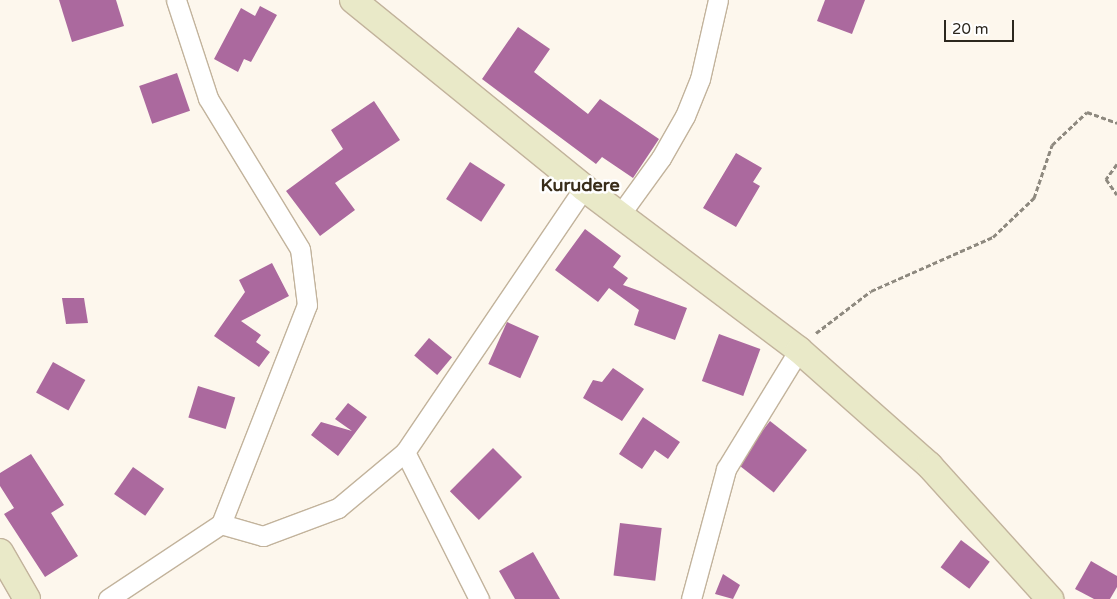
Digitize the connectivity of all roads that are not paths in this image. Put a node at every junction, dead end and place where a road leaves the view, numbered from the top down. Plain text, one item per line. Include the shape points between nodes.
1 (176, 0) edge
2 (352, 0) edge
3 (718, 0) edge
4 (584, 188) junction
5 (619, 216) junction
6 (799, 350) junction
7 (405, 452) junction
8 (221, 524) junction
9 (0, 552) edge
10 (24, 598) edge
11 (690, 598) edge
12 (108, 599) edge
13 (479, 599) edge
14 (1050, 599) edge

1 - 8 street via 208,98 300,249 307,305
2 - 4 street
3 - 5 street via 700,78 685,116 661,158
4 - 5 street
4 - 7 street
5 - 6 street
6 - 11 street via 726,470
6 - 14 street via 929,465
7 - 8 street via 338,508 263,536
7 - 13 street
8 - 12 street
9 - 10 street

